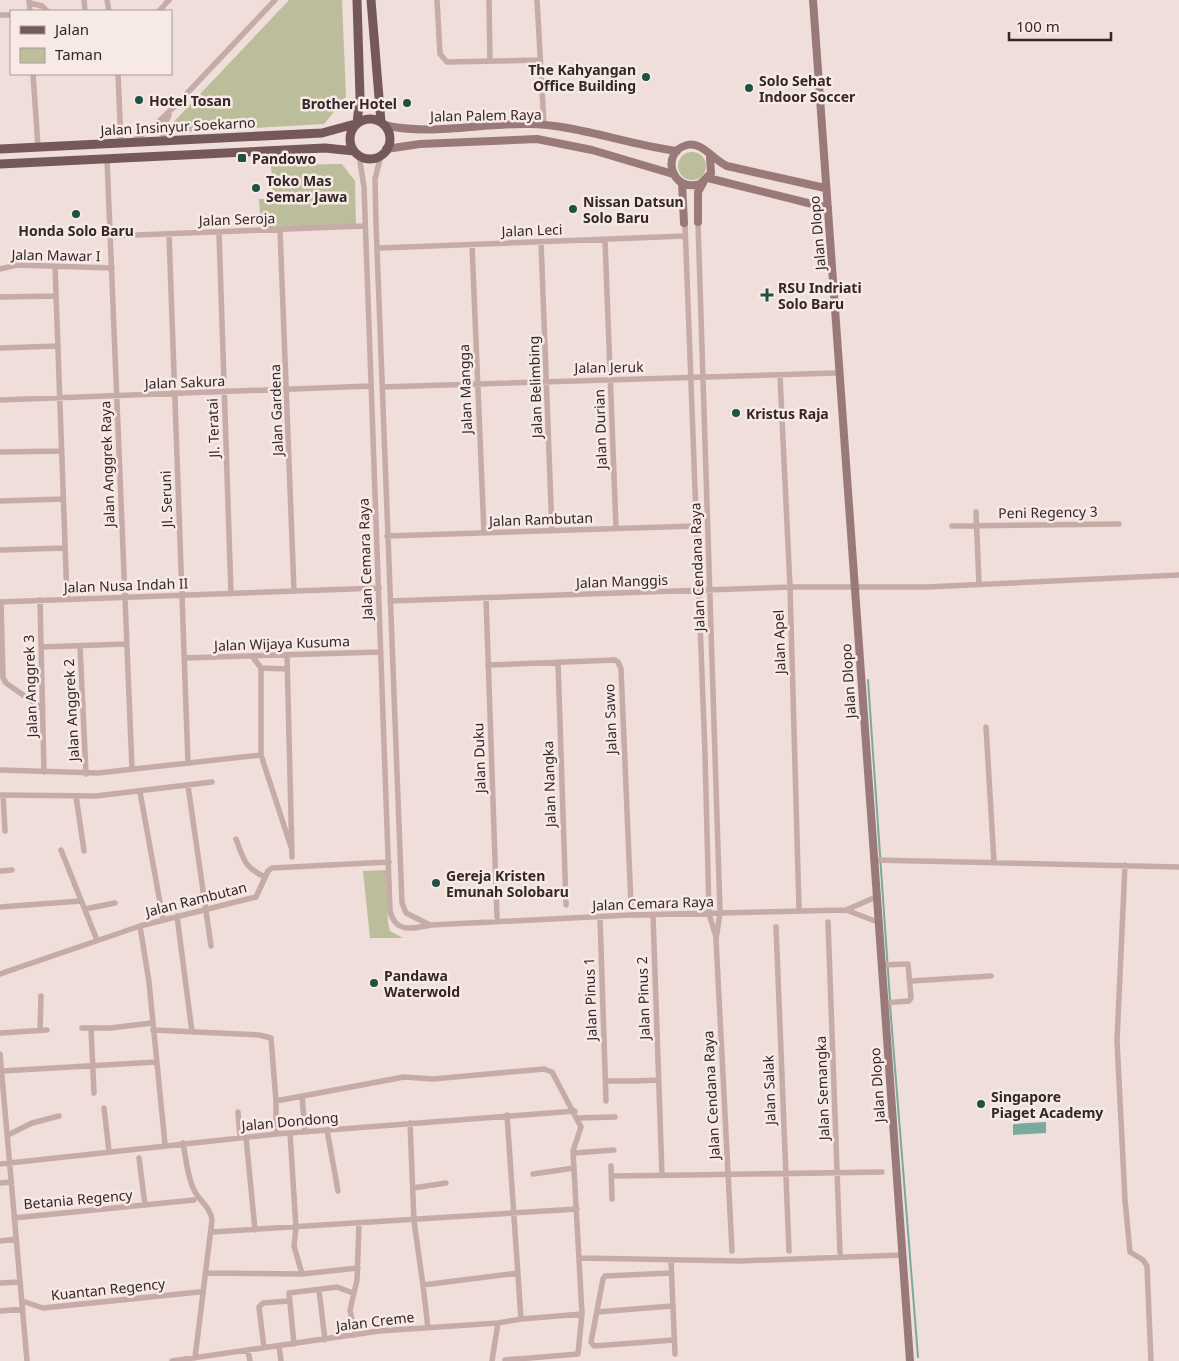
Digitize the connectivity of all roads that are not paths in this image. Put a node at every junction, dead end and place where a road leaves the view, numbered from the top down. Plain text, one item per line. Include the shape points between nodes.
1 (169, 0) edge
2 (275, 0) edge
3 (357, 0) edge
4 (371, 0) edge
5 (438, 0) edge
6 (489, 0) edge
7 (537, 0) edge
8 (813, 0) edge
9 (30, 2) edge
10 (46, 10) edge
11 (160, 10) edge
12 (372, 16) junction
13 (358, 17) junction
14 (359, 40) junction
15 (373, 42) junction
16 (539, 60) junction
17 (490, 61) junction
18 (33, 75) edge
19 (118, 75) edge
20 (176, 105) junction
21 (382, 123) junction
22 (356, 124) junction
23 (544, 125) junction
24 (465, 127) junction
25 (269, 135) junction
26 (608, 138) junction
27 (164, 140) junction
28 (121, 142) junction
29 (131, 142) junction
30 (466, 142) junction
31 (38, 147) junction
32 (0, 149) edge
33 (270, 151) junction
34 (677, 151) junction
35 (384, 152) junction
36 (356, 153) junction
37 (604, 153) junction
38 (710, 157) junction
39 (108, 159) junction
40 (0, 164) edge
41 (673, 174) junction
42 (776, 178) junction
43 (706, 180) junction
44 (682, 183) junction
45 (825, 188) junction
46 (774, 194) junction
47 (828, 208) junction
48 (698, 222) joint
49 (684, 223) joint
50 (363, 226) dead end
51 (280, 230) junction
52 (220, 232) junction
53 (169, 234) junction
54 (112, 236) junction
55 (685, 236) junction
56 (605, 240) junction
57 (541, 242) junction
58 (472, 245) junction
59 (380, 248) dead end
60 (55, 266) junction
61 (112, 268) junction
62 (0, 269) edge
63 (56, 296) junction
64 (0, 297) edge
65 (58, 346) junction
66 (0, 348) edge
67 (836, 373) dead end
68 (780, 376) junction
69 (704, 377) junction
70 (691, 378) junction
71 (611, 379) junction
72 (548, 381) junction
73 (477, 383) junction
74 (371, 386) junction
75 (382, 388) junction
76 (288, 391) junction
77 (225, 393) junction
78 (175, 395) junction
79 (117, 397) junction
80 (61, 398) junction
81 (0, 400) edge
82 (62, 450) junction
83 (0, 452) edge
84 (63, 499) junction
85 (386, 500) junction
86 (0, 501) edge
87 (375, 501) junction
88 (976, 512) dead end
89 (1119, 524) dead end
90 (696, 526) junction
91 (952, 526) dead end
92 (976, 526) junction
93 (616, 528) junction
94 (552, 531) junction
95 (484, 533) junction
96 (387, 536) junction
97 (65, 548) junction
98 (0, 550) edge
99 (1179, 575) edge
100 (979, 584) junction
101 (790, 587) junction
102 (379, 588) junction
103 (855, 588) junction
104 (294, 590) junction
105 (699, 591) junction
106 (710, 591) junction
107 (231, 594) junction
108 (182, 596) junction
109 (124, 598) junction
110 (486, 598) junction
111 (67, 599) junction
112 (40, 600) junction
113 (1, 602) edge
114 (390, 602) junction
115 (126, 644) junction
116 (80, 646) junction
117 (41, 647) junction
118 (381, 652) junction
119 (287, 655) junction
120 (252, 656) junction
121 (184, 658) junction
122 (558, 662) junction
123 (488, 665) junction
124 (261, 668) junction
125 (287, 669) junction
126 (383, 704) junction
127 (393, 704) junction
128 (43, 709) junction
129 (986, 726) dead end
130 (705, 754) junction
131 (715, 754) junction
132 (261, 755) junction
133 (188, 763) junction
134 (132, 769) junction
135 (0, 770) edge
136 (44, 772) junction
137 (86, 774) junction
138 (212, 782) dead end
139 (188, 786) junction
140 (140, 792) junction
141 (2, 795) edge
142 (76, 796) junction
143 (5, 831) dead end
144 (236, 839) dead end
145 (291, 847) junction
146 (61, 850) dead end
147 (84, 851) dead end
148 (292, 857) dead end
149 (878, 860) junction
150 (389, 862) junction
151 (994, 862) junction
152 (1125, 865) junction
153 (1179, 867) edge
154 (12, 870) dead end
155 (0, 871) edge
156 (389, 871) junction
157 (400, 871) junction
158 (266, 877) junction
159 (876, 897) junction
160 (81, 901) junction
161 (115, 903) dead end
162 (566, 904) dead end
163 (630, 905) dead end
164 (0, 907) edge
165 (206, 908) junction
166 (799, 908) dead end
167 (85, 909) junction
168 (846, 910) junction
169 (720, 912) junction
170 (709, 913) junction
171 (652, 915) junction
172 (177, 916) junction
173 (497, 917) dead end
174 (600, 917) junction
175 (163, 920) junction
176 (828, 922) dead end
177 (878, 922) junction
178 (430, 925) junction
179 (140, 926) junction
180 (776, 926) dead end
181 (716, 938) junction
182 (96, 940) junction
183 (211, 946) dead end
184 (887, 964) junction
185 (0, 974) edge
186 (991, 976) dead end
187 (910, 981) junction
188 (41, 996) dead end
189 (888, 1003) junction
190 (152, 1023) junction
191 (82, 1028) dead end
192 (91, 1028) junction
193 (48, 1030) dead end
194 (153, 1030) junction
195 (40, 1031) junction
196 (192, 1032) junction
197 (0, 1033) edge
198 (0, 1054) edge
199 (156, 1062) junction
200 (94, 1066) junction
201 (2, 1071) junction
202 (658, 1080) junction
203 (606, 1081) junction
204 (94, 1093) dead end
205 (302, 1096) junction
206 (276, 1101) junction
207 (606, 1101) dead end
208 (104, 1108) dead end
209 (575, 1111) junction
210 (238, 1112) dead end
211 (507, 1115) junction
212 (59, 1116) dead end
213 (615, 1117) dead end
214 (578, 1118) junction
215 (410, 1123) junction
216 (327, 1130) junction
217 (305, 1132) junction
218 (290, 1133) junction
219 (276, 1134) junction
220 (8, 1135) junction
221 (243, 1137) junction
222 (183, 1143) junction
223 (165, 1144) junction
224 (614, 1150) dead end
225 (108, 1151) junction
226 (574, 1153) junction
227 (138, 1158) dead end
228 (9, 1162) junction
229 (0, 1164) edge
230 (611, 1166) dead end
231 (574, 1168) junction
232 (838, 1172) junction
233 (882, 1172) dead end
234 (533, 1174) dead end
235 (728, 1174) junction
236 (785, 1174) junction
237 (662, 1175) junction
238 (612, 1176) junction
239 (11, 1182) junction
240 (0, 1183) edge
241 (446, 1183) dead end
242 (413, 1188) junction
243 (338, 1191) dead end
244 (612, 1199) dead end
245 (194, 1200) dead end
246 (145, 1205) junction
247 (577, 1209) junction
248 (514, 1213) junction
249 (14, 1218) junction
250 (414, 1221) junction
251 (359, 1224) junction
252 (296, 1228) junction
253 (255, 1230) junction
254 (212, 1232) junction
255 (16, 1240) junction
256 (0, 1241) edge
257 (732, 1251) dead end
258 (789, 1252) dead end
259 (840, 1253) dead end
260 (902, 1255) junction
261 (580, 1258) junction
262 (671, 1261) junction
263 (358, 1268) junction
264 (206, 1273) junction
265 (518, 1273) junction
266 (671, 1273) junction
267 (302, 1274) junction
268 (20, 1282) junction
269 (0, 1283) edge
270 (423, 1286) junction
271 (319, 1290) junction
272 (199, 1292) dead end
273 (353, 1293) junction
274 (288, 1300) junction
275 (22, 1301) junction
276 (672, 1306) junction
277 (23, 1309) junction
278 (0, 1311) edge
279 (597, 1312) junction
280 (582, 1314) junction
281 (521, 1319) junction
282 (498, 1323) junction
283 (428, 1328) junction
284 (355, 1335) junction
285 (325, 1340) junction
286 (674, 1340) junction
287 (294, 1344) junction
288 (279, 1346) junction
289 (264, 1348) junction
290 (248, 1351) junction
291 (675, 1354) dead end
292 (195, 1358) junction
293 (217, 1358) edge
294 (186, 1360) edge
295 (506, 1360) edge
296 (27, 1361) edge
297 (172, 1361) edge
298 (250, 1361) edge
299 (281, 1361) edge
300 (492, 1361) edge
301 (910, 1361) edge
302 (1152, 1361) edge

1 - 11 street
2 - 20 street
3 - 13 main road
4 - 12 main road
5 - 17 street via 440,54 447,62
6 - 17 street
7 - 16 street
8 - 45 street, Jalan Dlopo
9 - 10 street
12 - 13 main road via 366,22
12 - 15 main road
13 - 14 main road
14 - 15 main road via 366,35
14 - 22 main road via 360,97
15 - 21 main road
16 - 17 street
16 - 23 street
18 - 31 street
19 - 28 street
20 - 27 street via 164,124
20 - 29 street via 151,129
21 - 22 main road via 369,119
21 - 24 street, Jalan Palem Raya via 403,128
21 - 35 main road via 389,137
22 - 25 main road, Jalan Insinyur Soekarno via 322,133
22 - 36 main road via 350,134
23 - 24 street, Jalan Palem Raya
23 - 26 street, Jalan Palem Raya
24 - 30 street
25 - 27 main road, Jalan Insinyur Soekarno
25 - 33 main road
26 - 34 street, Jalan Palem Raya
26 - 37 street
27 - 29 main road, Jalan Insinyur Soekarno
28 - 29 main road, Jalan Insinyur Soekarno
28 - 31 main road, Jalan Insinyur Soekarno
30 - 35 street, Jalan Palem Raya via 409,145
30 - 37 street, Jalan Palem Raya via 537,139
31 - 32 main road, Jalan Insinyur Soekarno
33 - 36 main road via 325,148
33 - 39 main road
34 - 38 street via 693,145 702,148
34 - 41 street via 671,164
35 - 36 main road via 370,159
35 - 75 street, Jalan Cemara Raya via 375,179
36 - 74 street, Jalan Cemara Raya via 364,187
37 - 41 street, Jalan Palem Raya
38 - 42 street via 727,166
38 - 43 street via 712,168
39 - 40 main road
39 - 54 street, Jalan Anggrek Raya
41 - 44 street
42 - 45 street
42 - 46 street
43 - 44 street via 691,186
43 - 46 street
43 - 48 street via 698,192
44 - 49 street
45 - 47 street, Jalan Dlopo
46 - 47 street
47 - 103 street, Jalan Dlopo
48 - 69 street, Jalan Cendana Raya
49 - 55 street, Jalan Cendana Raya
50 - 51 street, Jalan Seroja
51 - 52 street, Jalan Seroja
51 - 76 street, Jalan Gardena
52 - 53 street, Jalan Seroja
52 - 77 street, Jl. Teratai
53 - 54 street, Jalan Seroja
53 - 78 street, Jl. Seruni
54 - 61 street, Jalan Anggrek Raya
55 - 56 street, Jalan Leci
55 - 70 street, Jalan Cendana Raya
56 - 57 street, Jalan Leci
56 - 71 street, Jalan Durian
57 - 58 street, Jalan Leci
57 - 72 street, Jalan Belimbing
58 - 59 street, Jalan Leci
58 - 73 street, Jalan Mangga
60 - 61 street, Jalan Mawar I
60 - 62 street, Jalan Mawar I via 17,265
60 - 63 street
61 - 79 street, Jalan Anggrek Raya
63 - 64 street
63 - 65 street
65 - 66 street
65 - 80 street
67 - 68 street, Jalan Jeruk
68 - 69 street, Jalan Jeruk
68 - 101 street, Jalan Apel
69 - 70 street, Jalan Jeruk
69 - 106 street, Jalan Cendana Raya
70 - 71 street, Jalan Jeruk
70 - 90 street, Jalan Cendana Raya
71 - 72 street, Jalan Jeruk
71 - 93 street, Jalan Durian
72 - 73 street, Jalan Jeruk
72 - 94 street, Jalan Belimbing
73 - 75 street, Jalan Jeruk
73 - 95 street, Jalan Mangga
74 - 76 street, Jalan Sakura
74 - 87 street, Jalan Cemara Raya
75 - 85 street, Jalan Cemara Raya
76 - 77 street, Jalan Sakura
76 - 104 street, Jalan Gardena
77 - 78 street, Jalan Sakura
77 - 107 street, Jl. Teratai
78 - 79 street, Jalan Sakura
78 - 108 street, Jl. Seruni
79 - 80 street, Jalan Sakura
79 - 109 street, Jalan Anggrek Raya
80 - 81 street, Jalan Sakura
80 - 82 street
82 - 83 street
82 - 84 street
84 - 86 street
84 - 97 street
85 - 87 street
85 - 96 street, Jalan Cemara Raya
87 - 102 street, Jalan Cemara Raya
88 - 92 street
89 - 92 street, Peni Regency 3
90 - 93 street, Jalan Rambutan
90 - 105 street, Jalan Cendana Raya
91 - 92 street, Peni Regency 3
92 - 100 street
93 - 94 street, Jalan Rambutan
94 - 95 street, Jalan Rambutan
95 - 96 street, Jalan Rambutan
96 - 114 street, Jalan Cemara Raya
97 - 98 street
97 - 111 street
99 - 100 street, Jalan Manggis
100 - 103 street, Jalan Manggis
101 - 103 street, Jalan Manggis
101 - 106 street, Jalan Manggis
101 - 166 street, Jalan Apel
102 - 104 street, Jalan Nusa Indah II
102 - 118 street, Jalan Cemara Raya
103 - 149 street, Jalan Dlopo
104 - 107 street, Jalan Nusa Indah II
105 - 106 street, Jalan Manggis
105 - 110 street, Jalan Manggis
105 - 130 street, Jalan Cendana Raya
106 - 131 street, Jalan Cendana Raya
107 - 108 street, Jalan Nusa Indah II
108 - 109 street, Jalan Nusa Indah II
108 - 121 street, Jl. Seruni
109 - 111 street, Jalan Nusa Indah II
109 - 115 street, Jalan Anggrek Raya
110 - 114 street, Jalan Manggis
110 - 123 street, Jalan Duku
111 - 112 street, Jalan Nusa Indah II
112 - 113 street, Jalan Nusa Indah II
112 - 117 street, Jalan Anggrek 3
113 - 128 street, Jalan Nusa Indah II via 3,678
114 - 127 street, Jalan Cemara Raya
115 - 116 street
115 - 134 street, Jalan Anggrek Raya
116 - 117 street
116 - 137 street, Jalan Anggrek 2
117 - 128 street, Jalan Anggrek 3
118 - 119 street, Jalan Wijaya Kusuma
118 - 126 street, Jalan Cemara Raya
119 - 120 street, Jalan Wijaya Kusuma
119 - 125 street
120 - 121 street, Jalan Wijaya Kusuma
120 - 124 street
121 - 133 street, Jl. Seruni
122 - 123 street, Jalan Sawo
122 - 162 street, Jalan Nangka
122 - 163 street, Jalan Sawo via 615,660 620,665
123 - 173 street, Jalan Duku
124 - 125 street
124 - 132 street
125 - 145 street
126 - 127 street
126 - 150 street, Jalan Cemara Raya
127 - 157 street, Jalan Cemara Raya
128 - 136 street, Jalan Anggrek 3
129 - 151 street
130 - 131 street
130 - 170 street, Jalan Cendana Raya
131 - 169 street, Jalan Cendana Raya
132 - 133 street
132 - 145 street
133 - 134 street
134 - 137 street
135 - 136 street
136 - 137 street
138 - 139 street
139 - 140 street
139 - 165 street
140 - 142 street
140 - 175 street
141 - 142 street
141 - 143 street
142 - 147 street
144 - 158 street via 245,864
145 - 148 street
146 - 160 street
149 - 151 street
149 - 159 street, Jalan Dlopo
150 - 156 street, Jalan Cemara Raya
150 - 158 street via 273,868
151 - 152 street
152 - 153 street
152 - 302 street via 1117,1041 1125,1200 1130,1252 1147,1266
154 - 155 street
156 - 157 street
156 - 178 street, Jalan Cemara Raya via 393,920 407,929
157 - 178 street, Jalan Cemara Raya via 403,909
158 - 165 street, Jalan Rambutan via 256,897
159 - 168 street
159 - 177 street, Jalan Dlopo
160 - 164 street
160 - 167 street
161 - 167 street
165 - 172 street, Jalan Rambutan
165 - 183 street
167 - 182 street
168 - 169 street, Jalan Cemara Raya
168 - 177 street
169 - 170 street, Jalan Cemara Raya
169 - 181 street, Jalan Cendana Raya
170 - 171 street, Jalan Cemara Raya
170 - 181 street, Jalan Cendana Raya
171 - 174 street, Jalan Cemara Raya
171 - 202 street, Jalan Pinus 2
172 - 175 street, Jalan Rambutan
172 - 196 street
174 - 178 street, Jalan Cemara Raya
174 - 203 street, Jalan Pinus 1
175 - 179 street, Jalan Rambutan
176 - 232 street, Jalan Semangka
177 - 184 street, Jalan Dlopo
179 - 182 street, Jalan Rambutan
179 - 190 street
180 - 236 street, Jalan Salak
181 - 235 street, Jalan Cendana Raya
182 - 185 street, Jalan Rambutan
184 - 187 street via 908,964
184 - 189 street, Jalan Dlopo
186 - 187 street
187 - 189 street via 910,1000
188 - 195 street
189 - 260 street, Jalan Dlopo
190 - 192 street
190 - 194 street
191 - 192 street
192 - 200 street
193 - 195 street
194 - 196 street
194 - 199 street
195 - 197 street
196 - 206 street via 266,1035 271,1038
198 - 201 street
199 - 200 street
199 - 223 street
200 - 201 street
200 - 204 street
201 - 220 street
202 - 203 street
202 - 237 street, Jalan Pinus 2
203 - 207 street, Jalan Pinus 1
205 - 206 street
205 - 209 street via 404,1077 433,1079 544,1070 554,1074
205 - 217 street
206 - 219 street
208 - 225 street
209 - 211 street, Jalan Dondong
209 - 214 street
210 - 221 street
211 - 215 street, Jalan Dondong
211 - 248 street
212 - 220 street via 32,1123
213 - 214 street
214 - 226 street via 582,1129 574,1145
215 - 216 street, Jalan Dondong
215 - 242 street
216 - 217 street, Jalan Dondong
216 - 243 street
217 - 218 street, Jalan Dondong
218 - 219 street, Jalan Dondong
218 - 252 street
219 - 221 street, Jalan Dondong
220 - 228 street
221 - 222 street, Jalan Dondong
221 - 253 street
222 - 223 street, Jalan Dondong
222 - 254 street via 190,1182 198,1198 210,1210
223 - 225 street, Jalan Dondong
224 - 226 street
225 - 228 street, Jalan Dondong
226 - 231 street
227 - 246 street, Betania Regency
228 - 229 street, Jalan Dondong
228 - 239 street
230 - 238 street
231 - 234 street
231 - 247 street
232 - 233 street
232 - 236 street
232 - 259 street, Jalan Semangka
235 - 236 street
235 - 237 street
235 - 257 street, Jalan Cendana Raya
236 - 258 street, Jalan Salak
237 - 238 street
238 - 244 street
239 - 240 street
239 - 249 street
241 - 242 street
242 - 250 street
245 - 246 street, Betania Regency
246 - 249 street, Betania Regency
247 - 248 street
247 - 261 street
248 - 250 street
248 - 265 street
249 - 255 street
250 - 251 street
250 - 270 street
251 - 252 street
251 - 263 street
252 - 253 street
252 - 267 street via 294,1246
253 - 254 street
254 - 264 street
255 - 256 street
255 - 268 street
260 - 262 street
260 - 301 street, Jalan Dlopo
261 - 262 street
261 - 280 street
262 - 266 street
263 - 267 street
263 - 273 street
264 - 267 street
264 - 292 street
265 - 270 street
265 - 281 street
266 - 276 street
266 - 279 street via 605,1276
268 - 269 street
268 - 275 street
270 - 283 street
271 - 273 street via 337,1287
271 - 274 street via 290,1292
271 - 285 street
272 - 275 street, Kuantan Regency via 43,1308
273 - 284 street via 350,1310
274 - 287 street
274 - 289 street via 263,1303 259,1308
275 - 277 street
276 - 279 street
276 - 286 street
277 - 278 street
277 - 296 street
279 - 286 street via 592,1346
280 - 281 street, Jalan Creme
280 - 295 street via 578,1354
281 - 282 street, Jalan Creme
282 - 283 street, Jalan Creme
282 - 300 street
283 - 284 street, Jalan Creme
284 - 285 street, Jalan Creme
285 - 287 street, Jalan Creme
286 - 291 street
287 - 288 street, Jalan Creme
288 - 289 street, Jalan Creme
288 - 299 street
289 - 290 street, Jalan Creme
290 - 293 street, Jalan Creme
290 - 298 street
292 - 293 street, Jalan Creme
292 - 294 street, Jalan Creme
294 - 297 street, Jalan Creme

